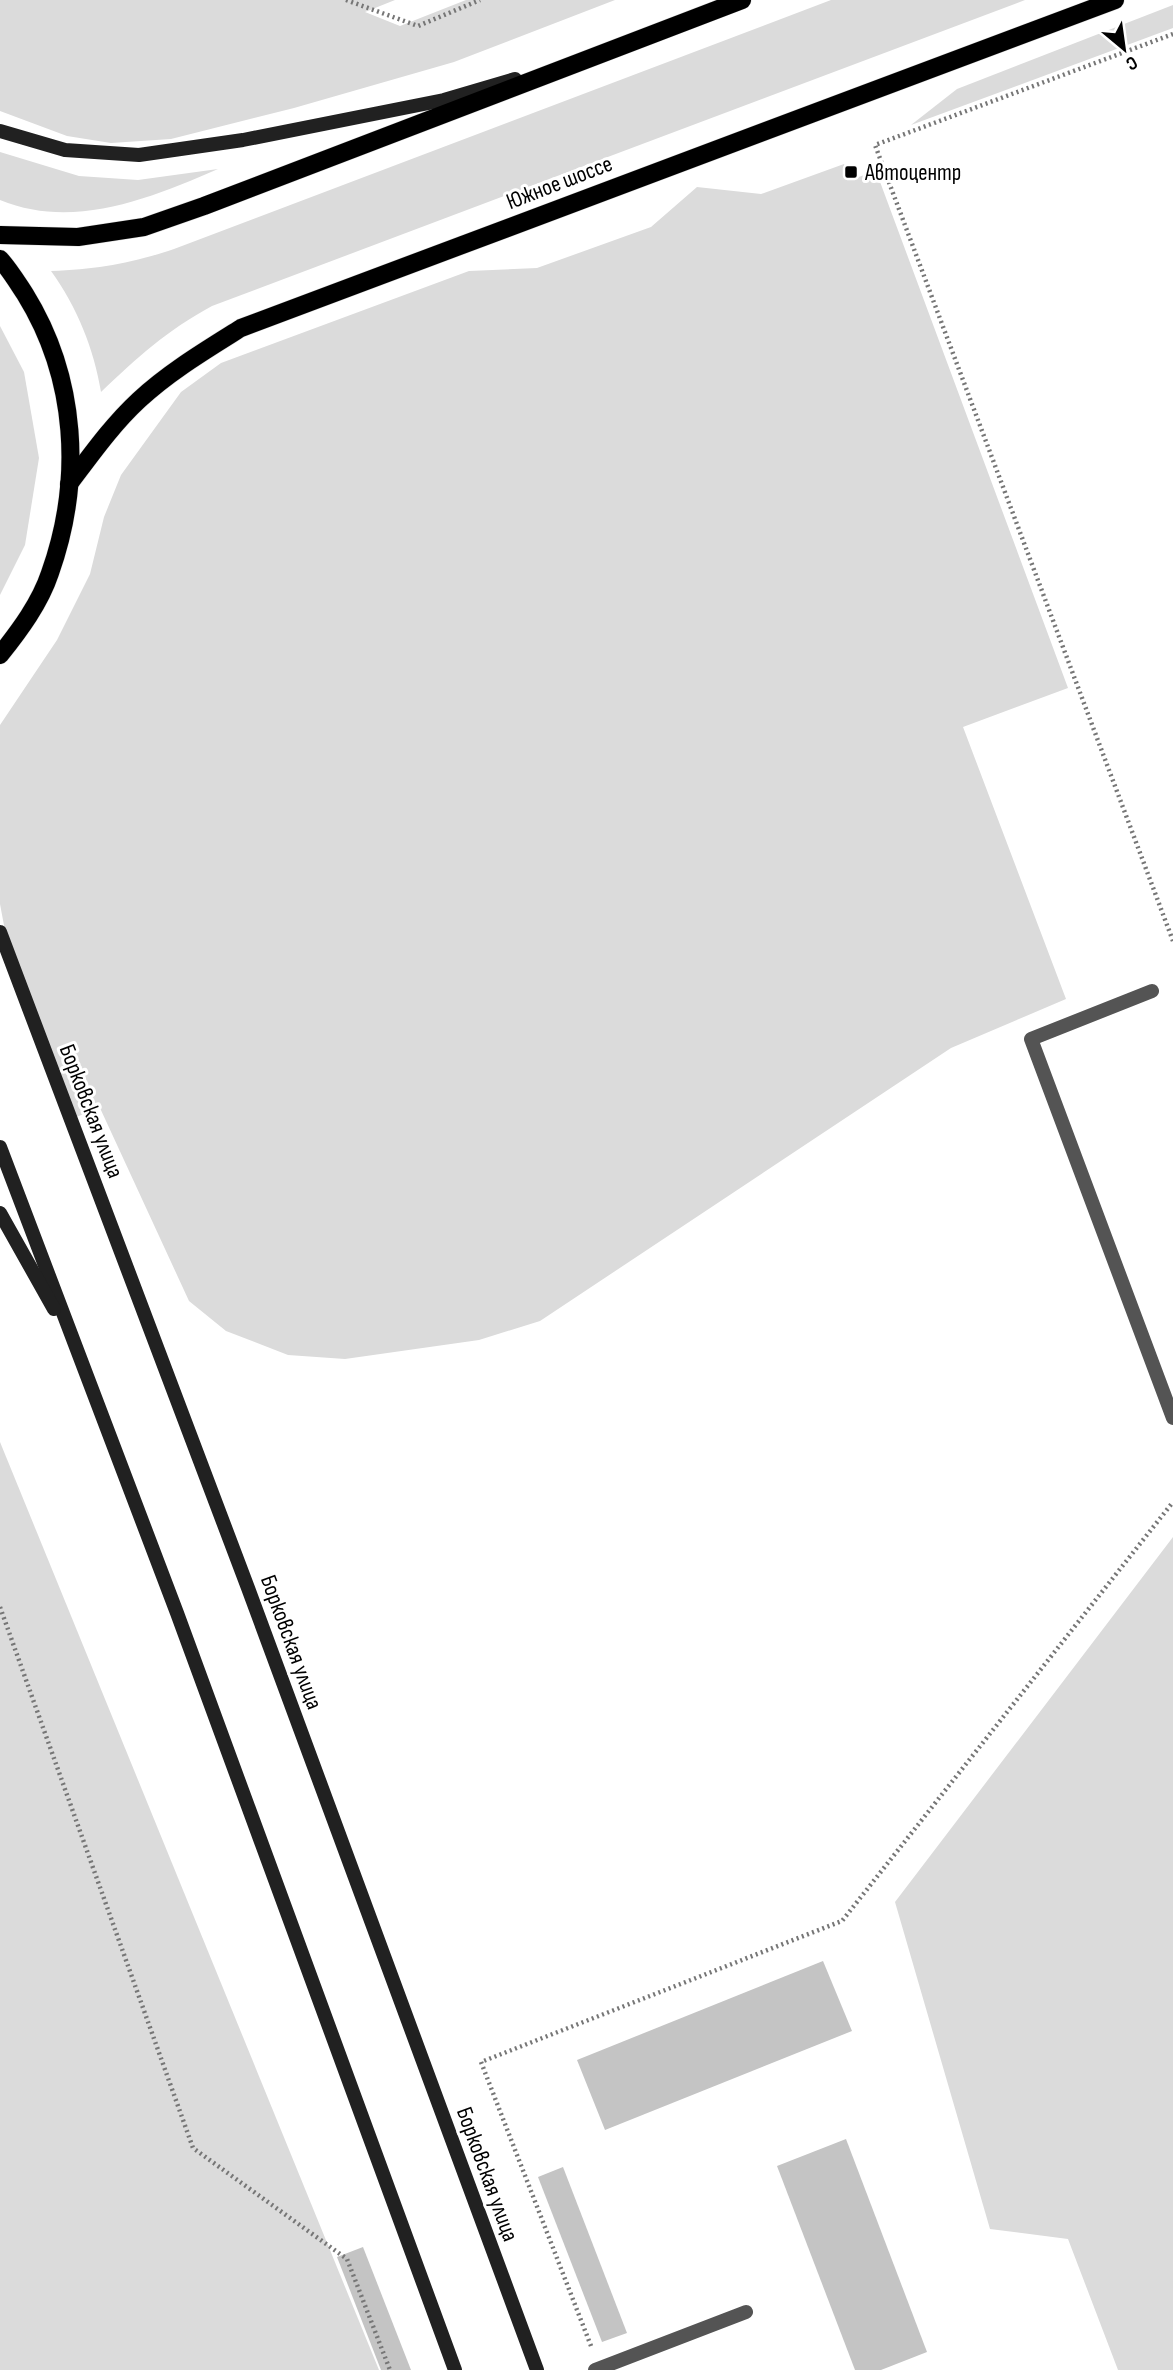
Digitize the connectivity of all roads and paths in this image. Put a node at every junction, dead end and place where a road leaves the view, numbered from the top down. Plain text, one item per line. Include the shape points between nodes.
1 (346, 0) edge
2 (480, 0) edge
3 (742, 0) edge
4 (1115, 0) edge
5 (1173, 34) edge
6 (617, 48) junction
7 (0, 131) edge
8 (0, 235) edge
9 (0, 259) edge
10 (69, 484) junction
11 (0, 655) edge
12 (0, 932) edge
13 (1173, 941) edge
14 (1152, 991) dead end
15 (0, 1147) edge
16 (0, 1213) edge
17 (77, 1350) junction
18 (1173, 1418) edge
19 (1173, 1502) edge
20 (0, 1607) edge
21 (746, 2312) dead end
22 (589, 2342) dead end
23 (390, 2370) edge
24 (455, 2370) edge
25 (537, 2370) edge
26 (595, 2370) edge

1 - 2 path via 418,26
3 - 6 main road
4 - 10 main road, Южное шоссе via 241,328 139,400
5 - 13 path via 875,145
6 - 7 main road via 444,100 243,140 139,155 65,150
6 - 8 main road via 144,227 78,237
9 - 10 main road via 39,317 55,353 72,435
10 - 11 main road via 50,575
12 - 25 main road, Борковская улица
14 - 18 lane via 1031,1039
15 - 17 main road
16 - 17 main road
17 - 24 main road
19 - 22 path via 842,1921 481,2062
20 - 23 path via 194,2148 347,2259
21 - 26 lane

